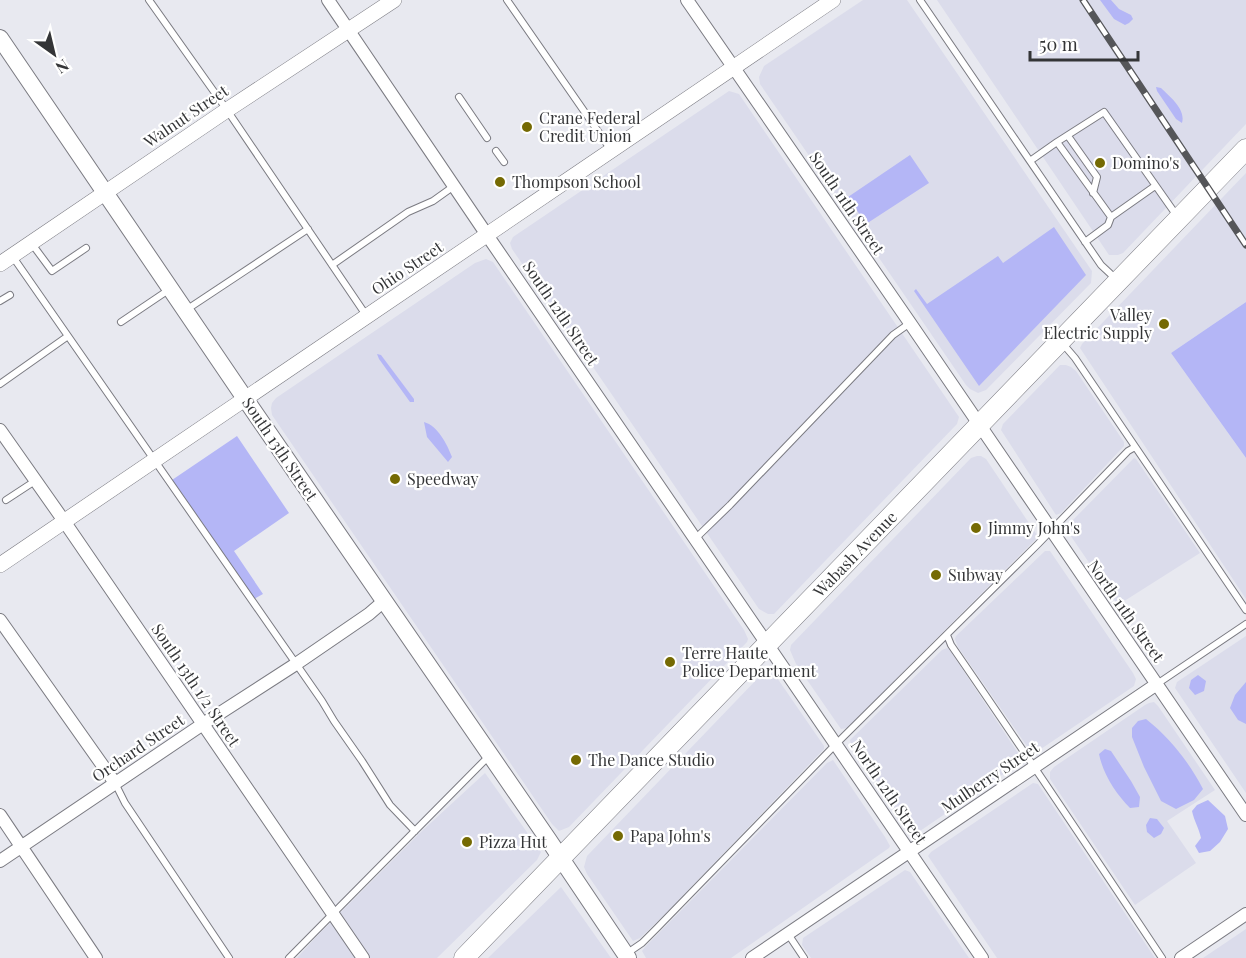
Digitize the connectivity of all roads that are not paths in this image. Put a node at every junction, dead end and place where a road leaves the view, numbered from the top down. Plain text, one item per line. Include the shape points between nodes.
1 (149, 0) edge
2 (328, 0) edge
3 (394, 0) edge
4 (507, 0) edge
5 (687, 0) edge
6 (833, 0) edge
7 (920, 0) edge
8 (349, 30) junction
9 (0, 38) edge
10 (734, 67) junction
11 (459, 97) dead end
12 (227, 110) junction
13 (1068, 136) junction
14 (487, 138) dead end
15 (1057, 142) junction
16 (1246, 149) edge
17 (612, 150) junction
18 (496, 151) dead end
19 (1030, 161) junction
20 (504, 162) dead end
21 (455, 186) junction
22 (1155, 186) junction
23 (105, 192) junction
24 (1094, 193) junction
25 (1111, 217) junction
26 (1179, 219) junction
27 (308, 230) junction
28 (487, 235) junction
29 (1085, 242) junction
30 (32, 243) junction
31 (86, 248) dead end
32 (6, 260) edge
33 (332, 265) junction
34 (1118, 282) junction
35 (170, 288) junction
36 (10, 295) dead end
37 (0, 301) edge
38 (185, 310) junction
39 (367, 317) junction
40 (121, 322) dead end
41 (910, 323) junction
42 (68, 336) junction
43 (1060, 342) junction
44 (0, 384) edge
45 (246, 400) junction
46 (980, 425) junction
47 (0, 430) edge
48 (1135, 447) junction
49 (155, 460) junction
50 (36, 481) junction
51 (6, 500) dead end
52 (64, 520) junction
53 (1051, 531) junction
54 (696, 538) junction
55 (0, 565) edge
56 (384, 601) junction
57 (1246, 610) edge
58 (0, 620) edge
59 (1246, 624) edge
60 (947, 635) junction
61 (768, 644) junction
62 (296, 664) junction
63 (1156, 684) junction
64 (202, 724) junction
65 (836, 744) junction
66 (490, 754) junction
67 (1035, 767) junction
68 (115, 783) junction
69 (0, 815) edge
70 (1246, 815) edge
71 (415, 831) junction
72 (21, 847) junction
73 (910, 852) junction
74 (561, 858) junction
75 (0, 861) edge
76 (332, 913) junction
77 (1246, 914) edge
78 (788, 934) junction
79 (627, 956) edge
80 (96, 958) edge
81 (228, 958) edge
82 (289, 958) edge
83 (363, 958) edge
84 (464, 958) edge
85 (752, 958) edge
86 (804, 958) edge
87 (982, 958) edge
88 (1162, 958) edge
89 (1181, 958) edge

1 - 12 lane
2 - 8 street, South 12th Street
3 - 8 street, Walnut Street
4 - 17 lane
5 - 10 street, South 11th Street
6 - 10 street, Ohio Street
7 - 19 lane
8 - 12 street, Walnut Street
8 - 21 street, South 12th Street
9 - 23 main road, South 13th Street
10 - 17 street, Ohio Street
10 - 41 street, South 11th Street
11 - 14 lane
12 - 23 street, Walnut Street
12 - 27 lane
13 - 15 lane
13 - 22 lane via 1104,112
13 - 24 lane via 1097,177
15 - 19 lane
15 - 24 lane
16 - 26 main road, Wabash Avenue
17 - 28 street, Ohio Street
18 - 20 lane
19 - 29 lane
21 - 28 street, South 12th Street
21 - 33 lane via 408,212
22 - 25 lane
22 - 26 lane
23 - 30 street, Walnut Street
23 - 35 main road, South 13th Street
24 - 25 lane
25 - 29 lane via 1108,225
26 - 34 main road, Wabash Avenue
27 - 33 lane
27 - 38 lane
28 - 39 street, Ohio Street
28 - 54 street, South 12th Street
29 - 34 lane
30 - 31 lane via 52,271
30 - 32 street, Walnut Street
32 - 42 lane
33 - 39 lane
34 - 43 main road, Wabash Avenue
35 - 38 main road, South 13th Street
35 - 40 lane
36 - 37 lane
38 - 45 main road, South 13th Street
39 - 45 street, Ohio Street
41 - 46 street, South 11th Street
41 - 54 lane
42 - 44 lane
42 - 49 lane
43 - 46 main road, Wabash Avenue
43 - 48 lane via 1076,358
45 - 49 street, Ohio Street
45 - 56 main road, South 13th Street
46 - 53 street, North 11th Street
46 - 61 main road, Wabash Avenue
47 - 50 street, South 13th 1/2 Street
48 - 53 lane
48 - 57 lane
49 - 52 street, Ohio Street
49 - 62 lane
50 - 51 lane
50 - 52 street, South 13th 1/2 Street
52 - 55 street, Ohio Street
52 - 64 street, South 13th 1/2 Street
53 - 60 lane
53 - 63 street, North 11th Street
54 - 61 street, South 12th Street
56 - 62 street, Orchard Street
56 - 66 main road, South 13th Street
58 - 68 street
59 - 63 lane, Mulberry Street
60 - 65 lane
60 - 67 lane
61 - 65 street, North 12th Street
61 - 74 main road, Wabash Avenue
62 - 64 street, Orchard Street
62 - 71 lane via 390,805
63 - 67 street, Mulberry Street
63 - 70 street, North 11th Street
64 - 68 street, Orchard Street
64 - 76 street, South 13th 1/2 Street
65 - 73 street, North 12th Street
65 - 79 lane
66 - 71 lane
66 - 74 main road, South 13th Street
67 - 73 street, Mulberry Street
67 - 88 lane
68 - 72 street, Orchard Street
68 - 81 lane
69 - 72 street
71 - 76 lane
72 - 75 street, Orchard Street
72 - 80 street
73 - 78 street, Mulberry Street
73 - 87 street, North 12th Street
74 - 79 main road, South 13th Street
74 - 84 main road, Wabash Avenue
76 - 82 lane
76 - 83 street, South 13th 1/2 Street
77 - 89 street
78 - 85 street, Mulberry Street
78 - 86 lane

